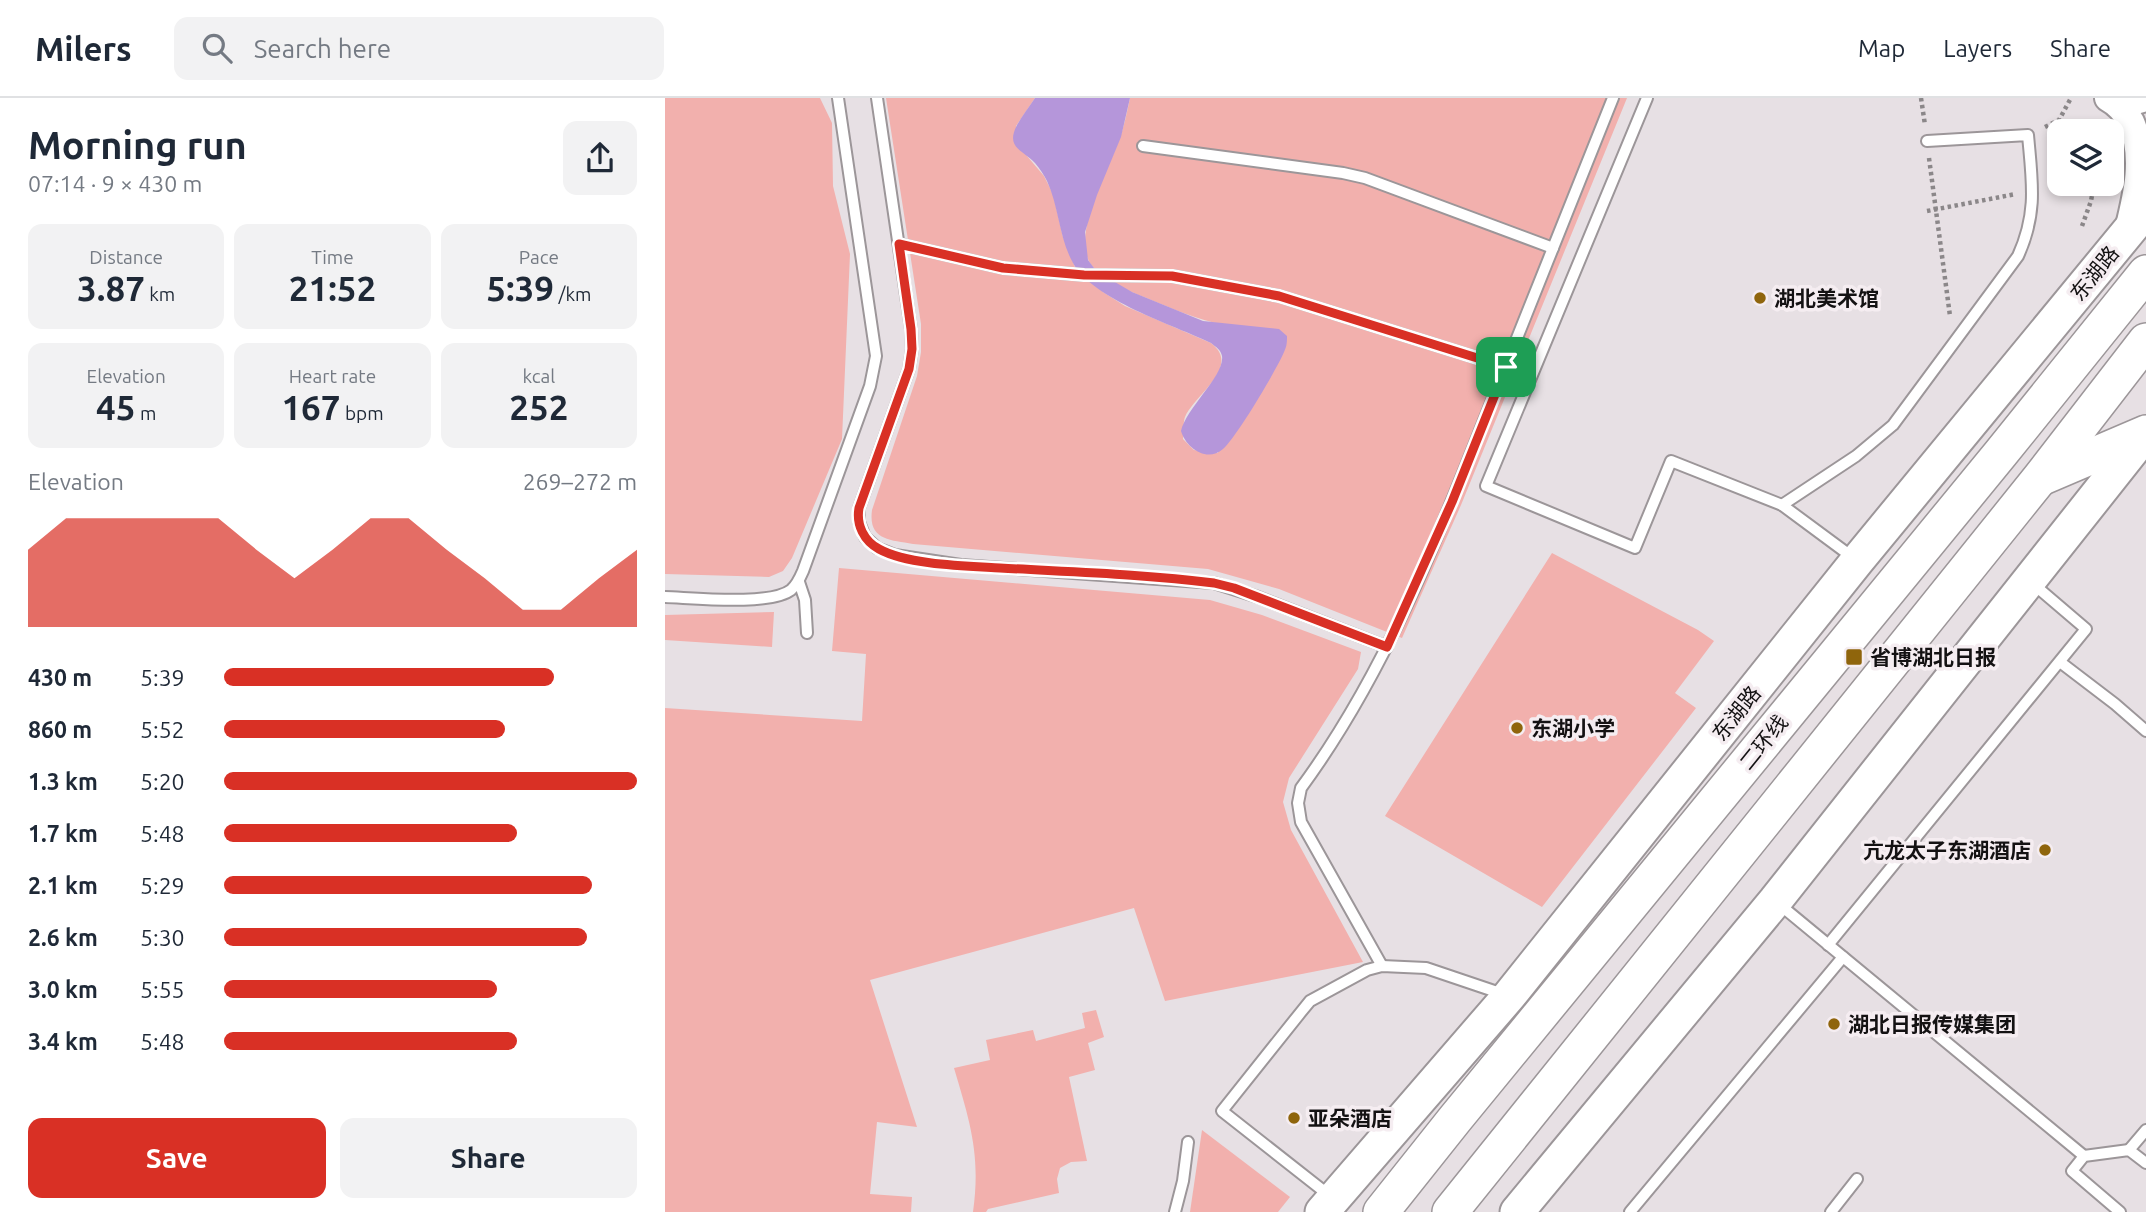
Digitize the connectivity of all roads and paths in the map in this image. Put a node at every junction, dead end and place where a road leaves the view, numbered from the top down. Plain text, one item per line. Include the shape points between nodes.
1 (838, 98) edge
2 (877, 98) edge
3 (1613, 98) edge
4 (1647, 98) edge
5 (1921, 98) edge
6 (2071, 98) edge
7 (2146, 98) edge
8 (2113, 100) edge
9 (2060, 119) edge
10 (1927, 141) junction
11 (1143, 146) dead end
12 (2033, 191) junction
13 (2092, 196) edge
14 (1936, 209) junction
15 (1927, 211) dead end
16 (2137, 221) edge
17 (2082, 226) dead end
18 (899, 244) junction
19 (1553, 248) junction
20 (2146, 273) edge
21 (2146, 341) edge
22 (1954, 344) junction
23 (1506, 367) junction
24 (2146, 433) edge
25 (2040, 478) junction
26 (1782, 505) junction
27 (1857, 561) junction
28 (2030, 581) junction
29 (799, 582) junction
30 (665, 597) edge
31 (807, 633) dead end
32 (1387, 647) junction
33 (2060, 662) junction
34 (2146, 732) edge
35 (1775, 901) junction
36 (1828, 945) junction
37 (1843, 957) junction
38 (1382, 966) junction
39 (1509, 996) junction
40 (2146, 1130) edge
41 (1188, 1142) dead end
42 (2129, 1150) junction
43 (2084, 1156) junction
44 (2146, 1163) edge
45 (1857, 1180) dead end
46 (1327, 1205) edge
47 (1175, 1212) edge
48 (1381, 1212) edge
49 (1450, 1212) edge
50 (1517, 1212) edge
51 (1630, 1212) edge
52 (1831, 1212) edge
53 (2120, 1212) edge

1 - 29 lane via 876,356 870,386
2 - 18 lane
3 - 19 lane
4 - 26 lane via 1486,486 1635,548 1671,461
5 - 10 path
6 - 9 path
7 - 8 street via 2128,103
8 - 16 street via 2136,131 2141,157
10 - 12 lane via 2028,135
10 - 14 path
11 - 19 lane via 1365,178
12 - 14 path
12 - 22 lane via 2029,228 2018,256
13 - 17 path
14 - 15 path
14 - 22 path
16 - 27 main road, 东湖路
18 - 23 lane via 1003,268 1172,276 1279,296
18 - 32 lane via 912,349 859,508 859,523 870,543 908,558 961,565 1214,583
19 - 23 lane
20 - 48 highway, 二环线
21 - 25 highway
22 - 26 lane via 1893,425 1856,456
23 - 32 lane
24 - 25 highway
24 - 28 main road
25 - 49 highway
26 - 27 lane
27 - 39 main road, 东湖路
28 - 33 lane via 2087,629
28 - 35 main road
29 - 30 lane via 782,595 757,599
29 - 31 lane
32 - 38 lane via 1301,788 1298,803 1301,822
33 - 34 lane
33 - 36 lane
35 - 36 lane
35 - 50 main road
36 - 37 lane
37 - 43 lane
37 - 51 lane
38 - 39 lane via 1426,968
38 - 46 lane via 1310,1001 1222,1111
39 - 46 main road, 东湖路
40 - 42 lane
41 - 47 lane
42 - 43 lane
42 - 44 lane
43 - 53 lane via 2072,1171
45 - 52 lane

